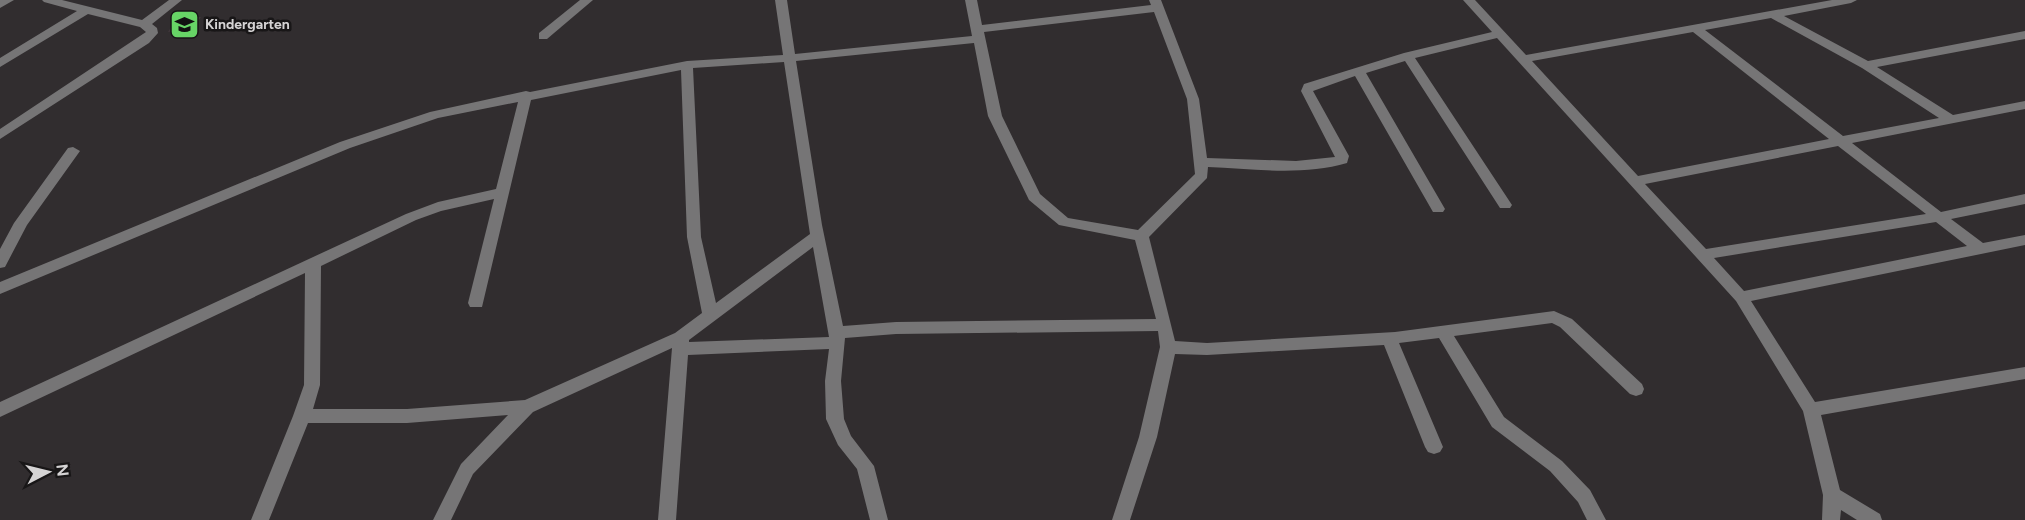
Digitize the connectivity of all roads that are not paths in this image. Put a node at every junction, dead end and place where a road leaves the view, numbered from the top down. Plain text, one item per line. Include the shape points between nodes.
1 (9, 0) edge
2 (48, 0) edge
3 (176, 0) edge
4 (587, 0) edge
5 (781, 0) edge
6 (971, 0) edge
7 (1469, 0) edge
8 (1851, 0) edge
9 (1157, 4) edge
10 (0, 5) edge
11 (85, 6) edge
12 (1774, 15) junction
13 (144, 24) junction
14 (1696, 29) junction
15 (979, 34) junction
16 (1500, 34) junction
17 (2025, 35) edge
18 (543, 36) dead end
19 (1408, 56) junction
20 (789, 58) junction
21 (1523, 59) junction
22 (0, 63) edge
23 (1866, 64) junction
24 (687, 65) junction
25 (1358, 70) junction
26 (526, 95) junction
27 (2025, 105) edge
28 (1952, 120) junction
29 (0, 135) edge
30 (1843, 142) junction
31 (73, 152) dead end
32 (1201, 162) junction
33 (1635, 181) junction
34 (502, 192) junction
35 (2025, 199) edge
36 (1504, 205) dead end
37 (1438, 208) dead end
38 (1939, 217) junction
39 (819, 236) junction
40 (1141, 236) junction
41 (2025, 240) edge
42 (1980, 249) junction
43 (1702, 255) junction
44 (314, 262) junction
45 (0, 263) edge
46 (0, 288) edge
47 (1741, 297) junction
48 (476, 303) dead end
49 (711, 316) junction
50 (1165, 325) junction
51 (1442, 330) junction
52 (837, 338) junction
53 (1389, 338) junction
54 (681, 343) junction
55 (1168, 347) junction
56 (2025, 374) edge
57 (1636, 389) dead end
58 (526, 407) junction
59 (0, 410) edge
60 (1811, 410) junction
61 (302, 416) junction
62 (1434, 447) dead end
63 (1832, 495) junction
64 (260, 520) edge
65 (442, 520) edge
66 (667, 520) edge
67 (879, 520) edge
68 (1121, 520) edge
69 (1597, 520) edge
70 (1831, 520) edge
71 (1873, 520) edge

1 - 10 street
2 - 11 street
3 - 13 street
4 - 18 street
5 - 20 street
6 - 15 street
7 - 16 street
8 - 12 street
9 - 15 street
9 - 32 street via 1193,99
11 - 13 street
11 - 22 street
12 - 14 street
12 - 23 street
13 - 29 street via 152,33 145,40
14 - 21 street
14 - 30 street
15 - 20 street
15 - 40 street via 995,116 1034,197 1064,222
16 - 19 street
16 - 21 street
17 - 23 street
19 - 25 street
19 - 36 street
20 - 24 street
20 - 39 street
21 - 33 street
23 - 28 street
24 - 26 street
24 - 49 street via 694,237
25 - 32 street via 1307,89 1342,160 1311,165
25 - 37 street
26 - 34 street
26 - 46 street via 435,115 345,145
27 - 28 street
28 - 30 street
30 - 33 street
30 - 38 street
31 - 45 street via 21,223
32 - 40 street via 1202,175
33 - 43 street
34 - 44 street via 438,207
34 - 48 street
35 - 38 street
38 - 42 street
38 - 43 street
39 - 49 street
39 - 52 street
40 - 50 street
41 - 42 street
42 - 47 street
43 - 47 street
44 - 59 street
44 - 61 street via 312,385
47 - 60 street
49 - 54 street
50 - 52 street via 896,328
50 - 55 street
51 - 53 street
51 - 57 street via 1558,318
51 - 69 street via 1498,422 1556,466 1584,495
52 - 54 street
52 - 67 street via 833,381 836,419 844,440 865,466
53 - 55 street via 1207,349
53 - 62 street
54 - 58 street
54 - 66 street
55 - 68 street via 1148,437
56 - 60 street
58 - 61 street via 407,416
58 - 65 street via 467,469
60 - 63 street
61 - 64 street
63 - 70 street
63 - 71 street

